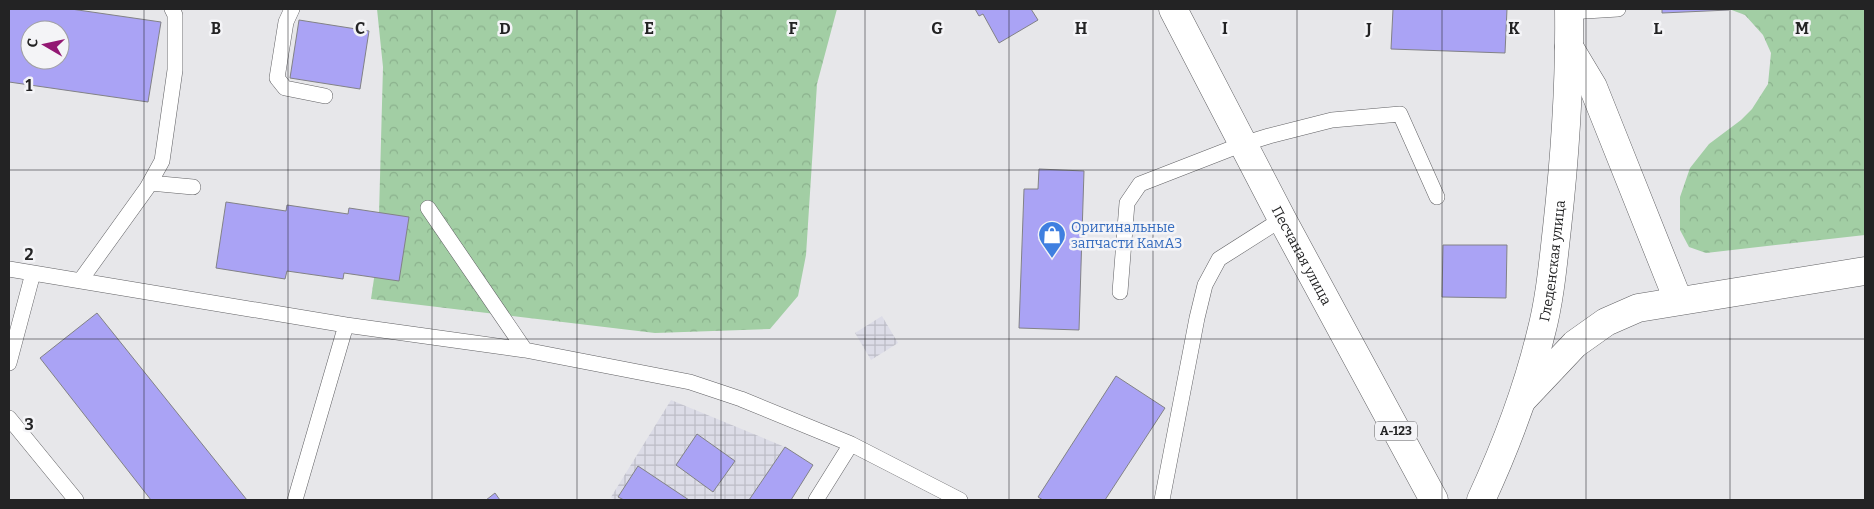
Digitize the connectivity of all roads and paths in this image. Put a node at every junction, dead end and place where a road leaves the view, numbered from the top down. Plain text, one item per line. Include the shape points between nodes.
1 (172, 9) edge
2 (292, 9) edge
3 (1173, 9) edge
4 (1618, 9) edge
5 (1569, 11) edge
6 (1570, 47) junction
7 (325, 96) dead end
8 (1243, 144) junction
9 (150, 183) junction
10 (193, 187) dead end
11 (1437, 197) dead end
12 (428, 208) dead end
13 (1282, 219) junction
14 (9, 269) edge
15 (1865, 271) edge
16 (33, 273) junction
17 (80, 281) junction
18 (1120, 292) dead end
19 (1678, 300) junction
20 (346, 325) junction
21 (525, 350) junction
22 (9, 363) edge
23 (1523, 399) junction
24 (9, 418) edge
25 (851, 444) junction
26 (76, 500) edge
27 (294, 500) edge
28 (816, 500) edge
29 (960, 500) edge
30 (1162, 500) edge
31 (1434, 500) edge
32 (1481, 500) edge

1 - 9 lane via 175,15 175,70 162,161
2 - 7 lane via 286,22 277,78 285,88
3 - 8 main road, Песчаная улица
4 - 5 lane
5 - 6 main road, Гледенская улица
6 - 19 main road via 1593,87
6 - 23 main road, Гледенская улица via 1563,178 1554,259 1542,331
8 - 11 lane via 1332,120 1400,114
8 - 13 main road, Песчаная улица
8 - 18 lane via 1140,184 1127,203
9 - 10 lane
9 - 17 lane
12 - 21 lane
13 - 30 lane via 1219,259 1205,285
13 - 31 main road, Песчаная улица / А-123
14 - 16 lane
15 - 19 main road
16 - 17 lane
16 - 22 lane
17 - 20 lane
19 - 23 main road via 1638,308 1606,322 1575,344
20 - 21 lane
20 - 27 lane
21 - 25 lane via 690,382
23 - 32 main road, Гледенская улица
24 - 26 lane
25 - 28 lane
25 - 29 lane

